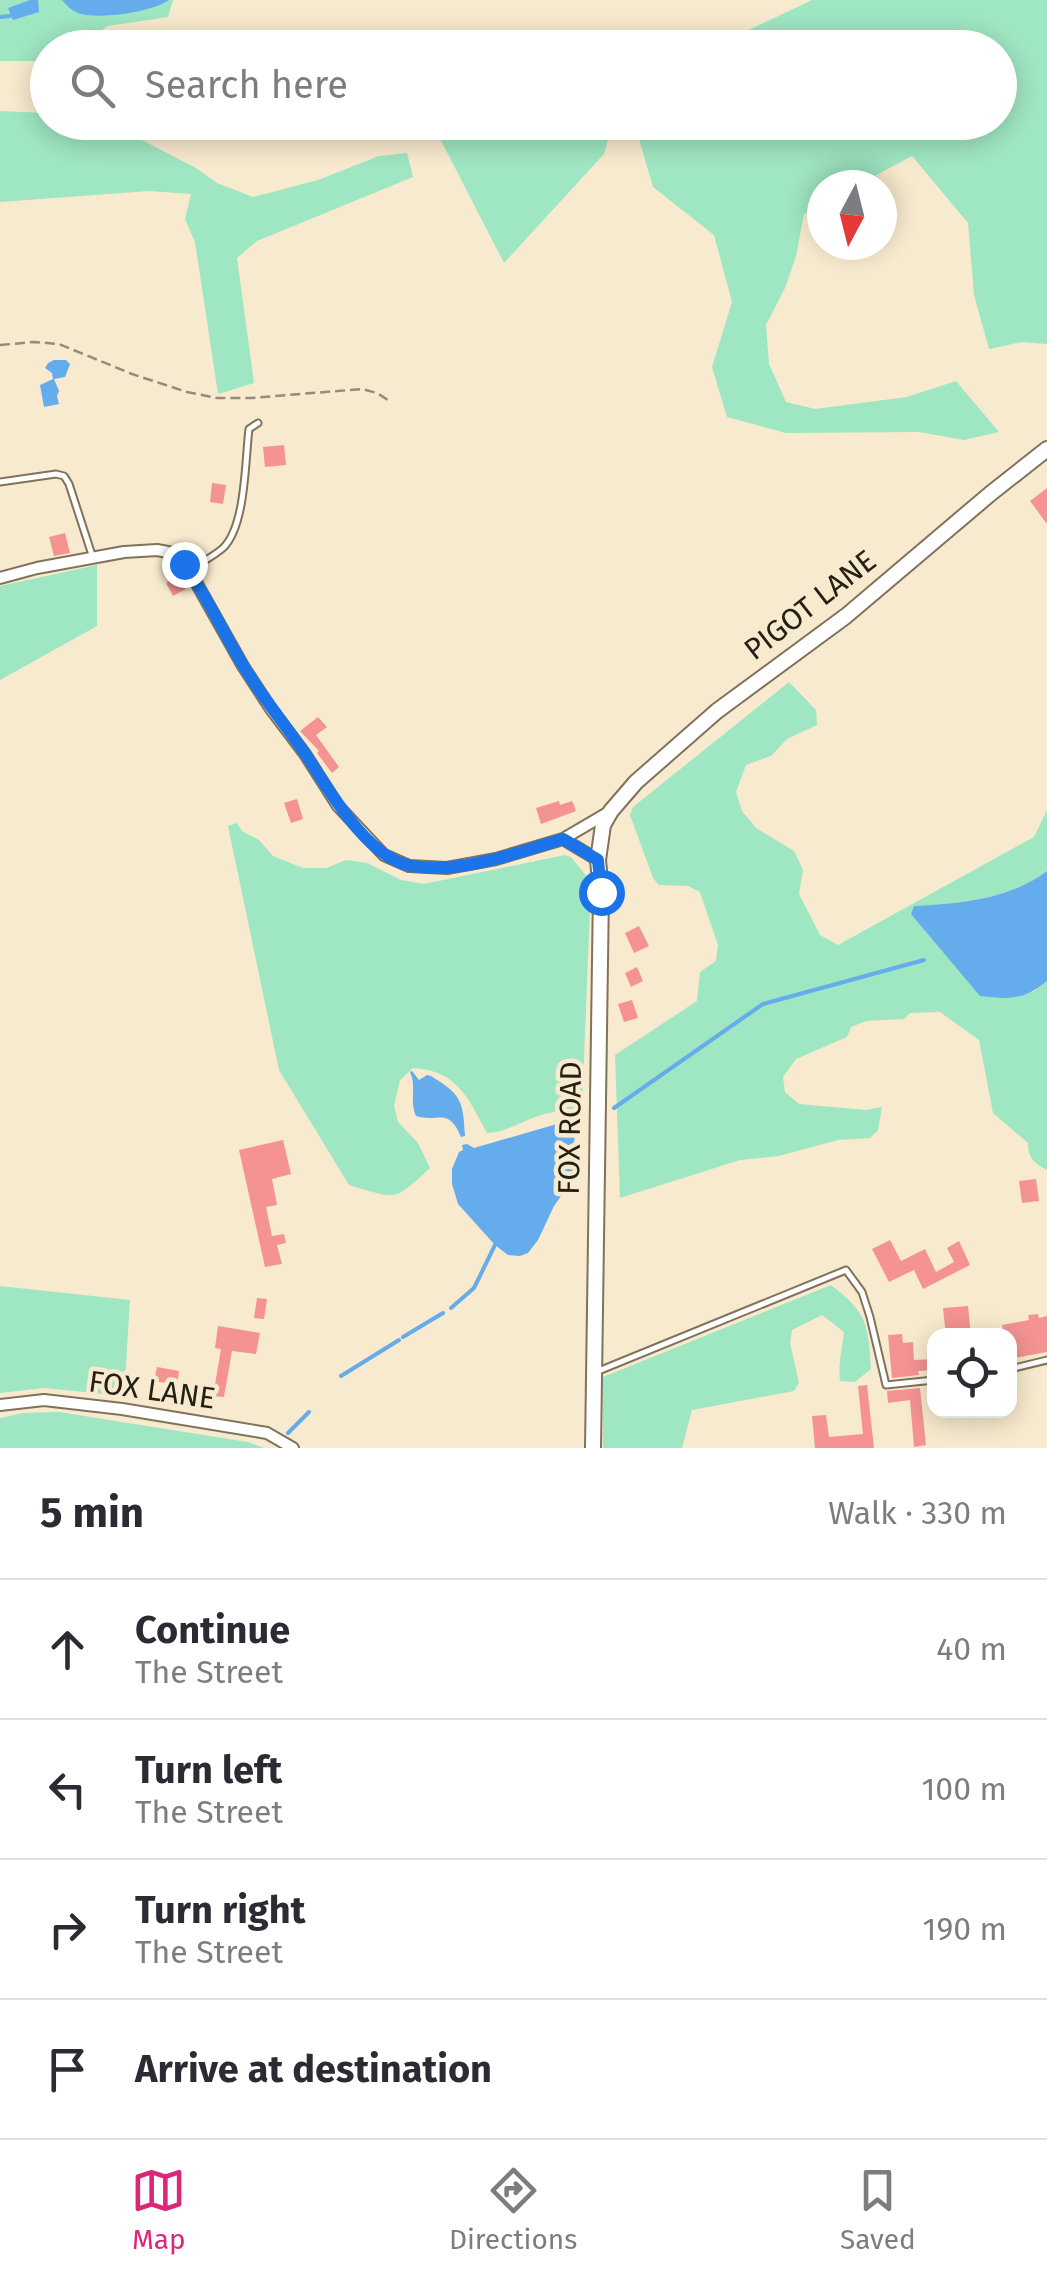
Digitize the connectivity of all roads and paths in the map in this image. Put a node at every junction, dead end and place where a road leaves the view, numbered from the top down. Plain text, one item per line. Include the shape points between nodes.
1 (0, 344) edge
2 (392, 402) dead end
3 (258, 424) dead end
4 (1047, 448) edge
5 (0, 482) edge
6 (93, 558) junction
7 (189, 571) junction
8 (0, 578) edge
9 (611, 811) junction
10 (563, 839) junction
11 (598, 860) junction
12 (1047, 1360) edge
13 (1017, 1367) edge
14 (594, 1374) junction
15 (927, 1381) edge
16 (0, 1405) edge
17 (293, 1448) edge
18 (593, 1448) edge

1 - 2 path via 59,344 217,398 362,390
3 - 7 lane via 248,429 233,531 225,546
4 - 9 street, PIGOT LANE via 846,616 716,711
5 - 6 lane via 64,476
6 - 7 street via 157,550 173,553
6 - 8 street
7 - 10 street via 270,709 338,806 384,855 409,866 447,868
9 - 10 street
9 - 11 street, FOX ROAD
10 - 11 street
11 - 14 street, FOX ROAD
12 - 13 lane
14 - 15 lane via 846,1270 862,1292 886,1385
14 - 18 street, FOX ROAD
16 - 17 street, FOX LANE via 44,1400 122,1409 267,1433

